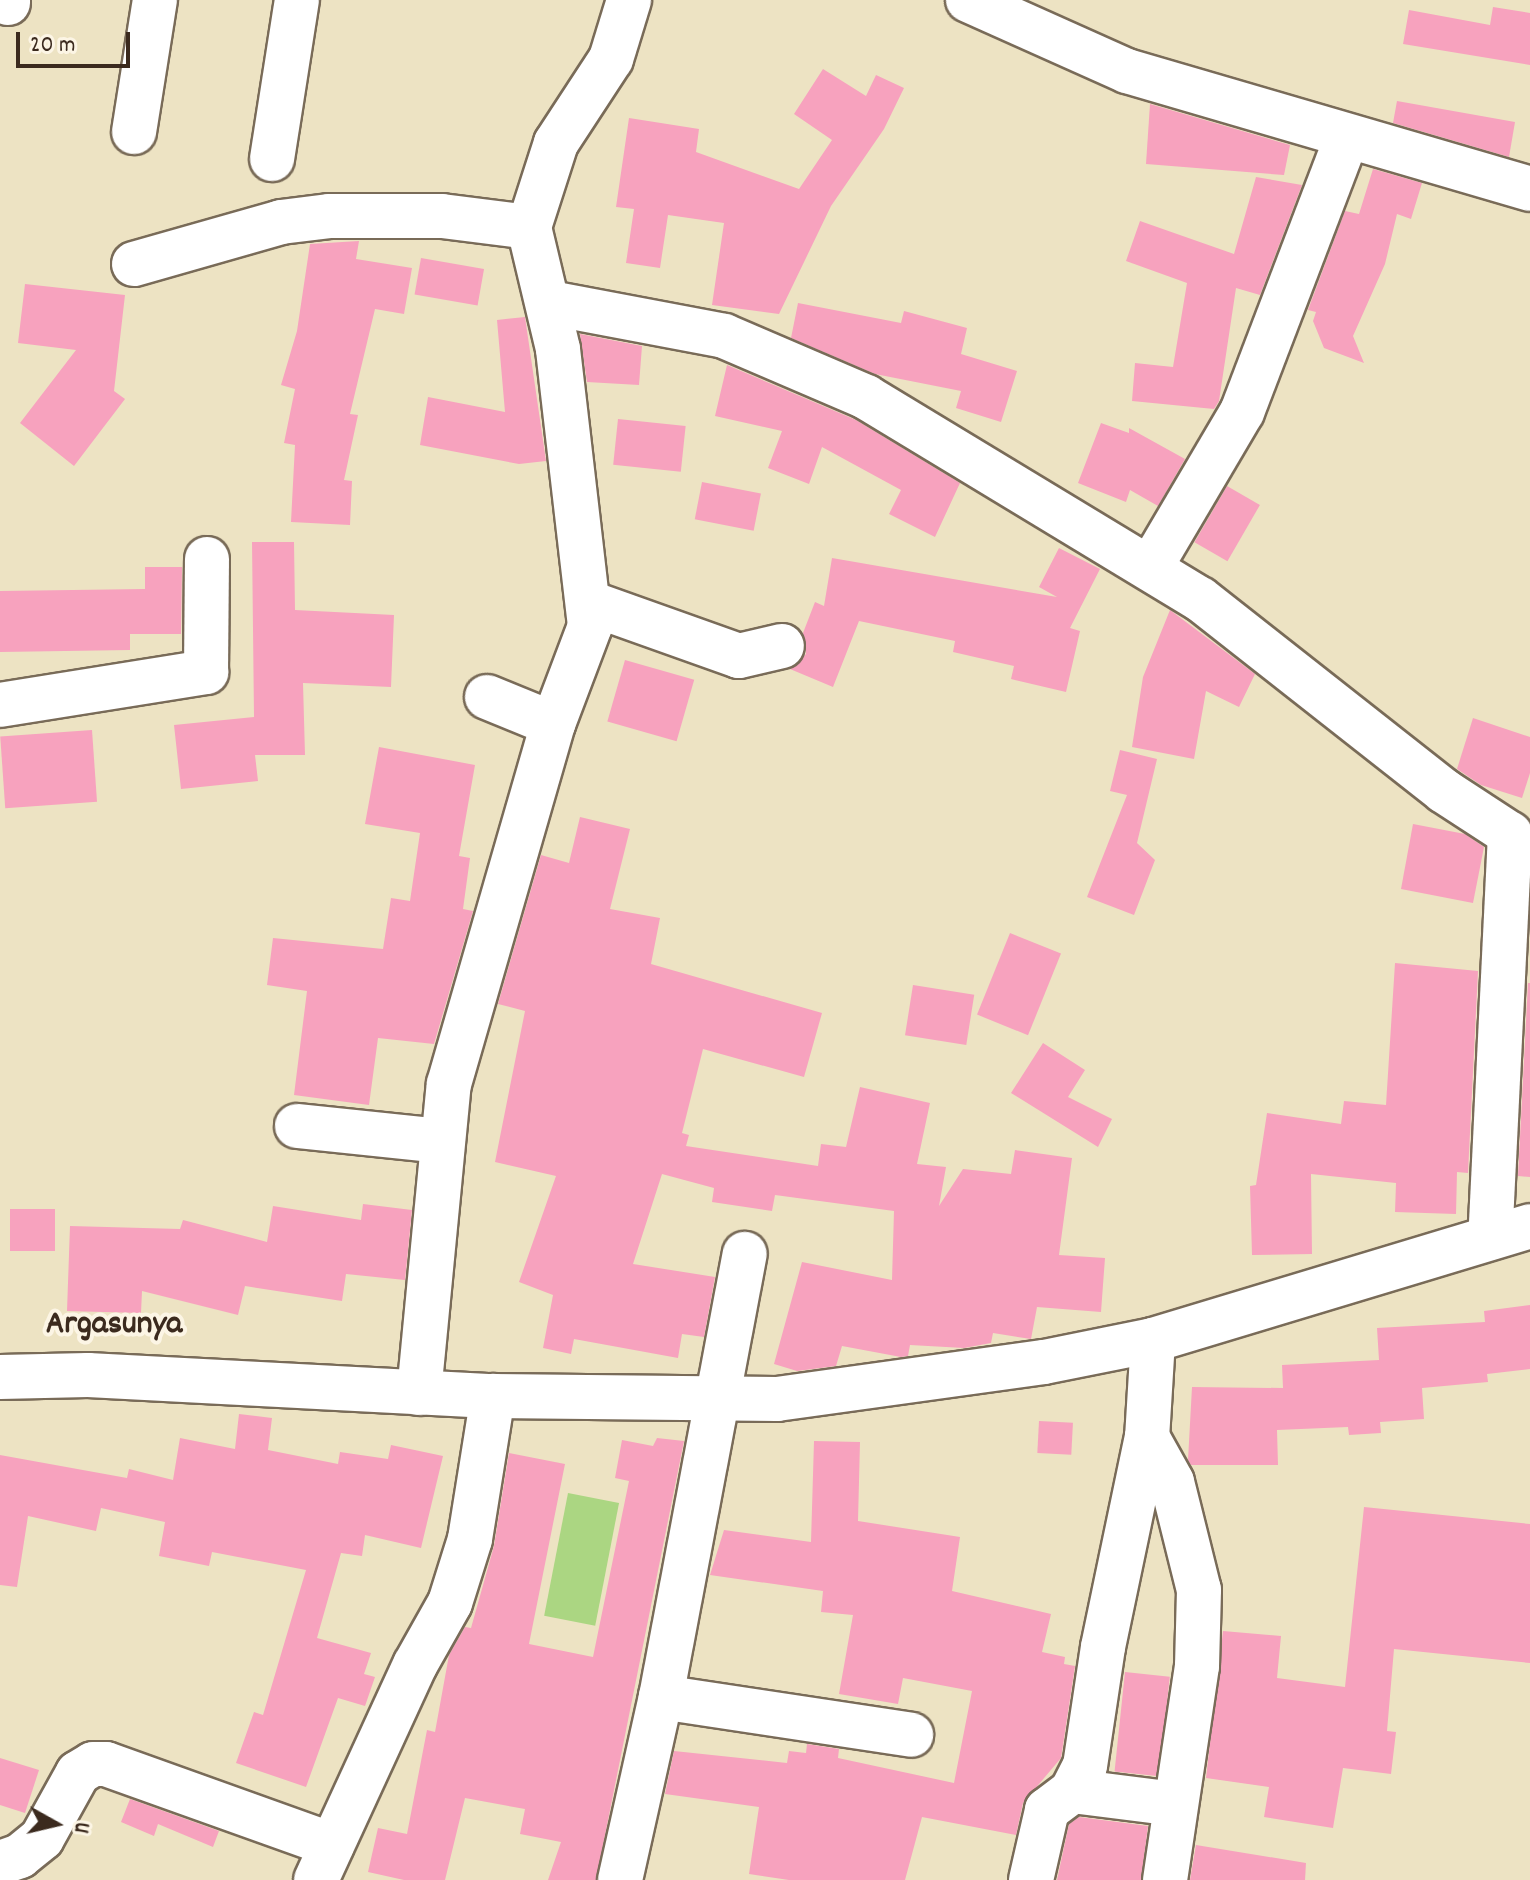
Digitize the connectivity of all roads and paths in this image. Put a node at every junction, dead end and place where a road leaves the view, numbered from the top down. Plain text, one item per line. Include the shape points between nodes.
1 (155, 0) edge
2 (297, 0) edge
3 (629, 0) edge
4 (968, 0) edge
5 (134, 132) dead end
6 (1346, 139) junction
7 (272, 159) dead end
8 (1526, 177) edge
9 (529, 227) junction
10 (134, 264) dead end
11 (550, 303) junction
12 (207, 559) dead end
13 (1150, 568) junction
14 (590, 603) junction
15 (782, 646) dead end
16 (487, 697) dead end
17 (0, 705) edge
18 (553, 724) junction
19 (1520, 836) edge
20 (297, 1126) dead end
21 (442, 1141) junction
22 (1510, 1232) edge
23 (745, 1254) dead end
24 (1153, 1340) junction
25 (0, 1377) edge
26 (419, 1393) junction
27 (493, 1396) junction
28 (718, 1401) junction
29 (1147, 1437) junction
30 (661, 1697) junction
31 (911, 1735) dead end
32 (1072, 1791) junction
33 (1175, 1804) junction
34 (324, 1862) edge
35 (0, 1863) edge
36 (620, 1880) edge
37 (1031, 1880) edge
38 (1165, 1880) edge

1 - 5 street
2 - 7 street
3 - 9 street via 611,59 556,143
4 - 6 street via 1127,71
6 - 8 street
6 - 13 street via 1242,412
9 - 10 street via 442,216 329,216 281,222
9 - 11 street via 535,265
11 - 13 street via 724,336 866,397
11 - 14 street
12 - 17 street via 206,672
13 - 19 street via 1200,599 1444,791
14 - 15 street via 739,656
14 - 18 street via 586,645
16 - 18 street
18 - 21 street via 449,1084
19 - 22 street
20 - 21 street
21 - 26 street
22 - 24 street
23 - 28 street
24 - 28 street via 1044,1362 820,1394
24 - 29 street
25 - 26 street via 88,1375
26 - 27 street
27 - 28 street
27 - 34 street via 470,1539 450,1603 415,1665
28 - 30 street
29 - 32 street via 1103,1647 1085,1766
29 - 33 street via 1172,1482 1199,1590 1197,1666
30 - 31 street
30 - 36 street
32 - 33 street
32 - 37 street via 1047,1810
33 - 38 street
34 - 35 street via 106,1764 93,1764 78,1773 42,1838 20,1856

